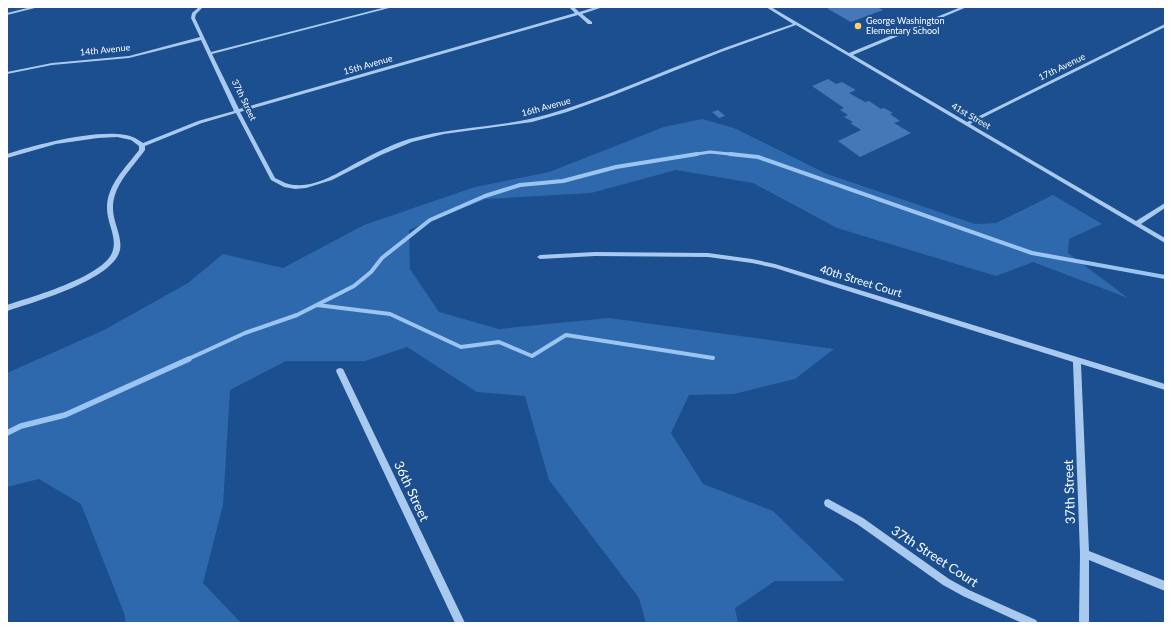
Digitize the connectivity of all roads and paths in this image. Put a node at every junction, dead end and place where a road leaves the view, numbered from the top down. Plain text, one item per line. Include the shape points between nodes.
1 (37, 7) edge
2 (200, 7) edge
3 (391, 7) edge
4 (571, 7) edge
5 (601, 7) edge
6 (768, 7) edge
7 (965, 7) edge
8 (7, 9) edge
9 (579, 13) junction
10 (7, 14) edge
11 (590, 23) dead end
12 (796, 24) junction
13 (1165, 25) edge
14 (203, 38) junction
15 (211, 53) junction
16 (848, 55) junction
17 (7, 73) edge
18 (237, 111) junction
19 (966, 124) junction
20 (142, 145) junction
21 (7, 156) edge
22 (296, 186) joint
23 (1165, 205) edge
24 (1136, 224) junction
25 (1165, 241) edge
26 (540, 256) dead end
27 (7, 308) edge
28 (1077, 360) junction
29 (340, 371) dead end
30 (1165, 387) edge
31 (828, 503) dead end
32 (1084, 554) junction
33 (1165, 586) edge
34 (460, 623) edge
35 (1033, 623) edge
36 (1084, 623) edge

1 - 10 street
2 - 14 street, 37th Street via 193,18
3 - 15 street
4 - 9 street
5 - 9 street, 15th Avenue
6 - 12 street, 41st Street
7 - 16 street
8 - 10 street
9 - 11 street
9 - 18 street, 15th Avenue
12 - 16 street, 41st Street
12 - 22 street, 16th Avenue via 564,112 517,123 441,133 378,154 321,182
13 - 19 street, 17th Avenue
14 - 15 street, 37th Street
14 - 17 street, 14th Avenue via 129,57 52,64
15 - 18 street, 37th Street
16 - 19 street, 41st Street
18 - 20 street, 15th Avenue via 200,122
18 - 22 street, 37th Street via 273,178 284,185
19 - 24 street, 41st Street
20 - 21 street via 140,141 128,138 86,137 51,143
20 - 27 street via 142,150 123,173 111,197 110,211 118,246 116,255 98,272 84,280
23 - 24 street
24 - 25 street, 41st Street
26 - 28 street, 40th Street Court via 708,255 752,261 783,268
28 - 30 street, 40th Street Court
28 - 32 street, 37th Street
29 - 34 street, 36th Street
31 - 35 street, 37th Street Court via 960,590
32 - 33 street
32 - 36 street, 37th Street

